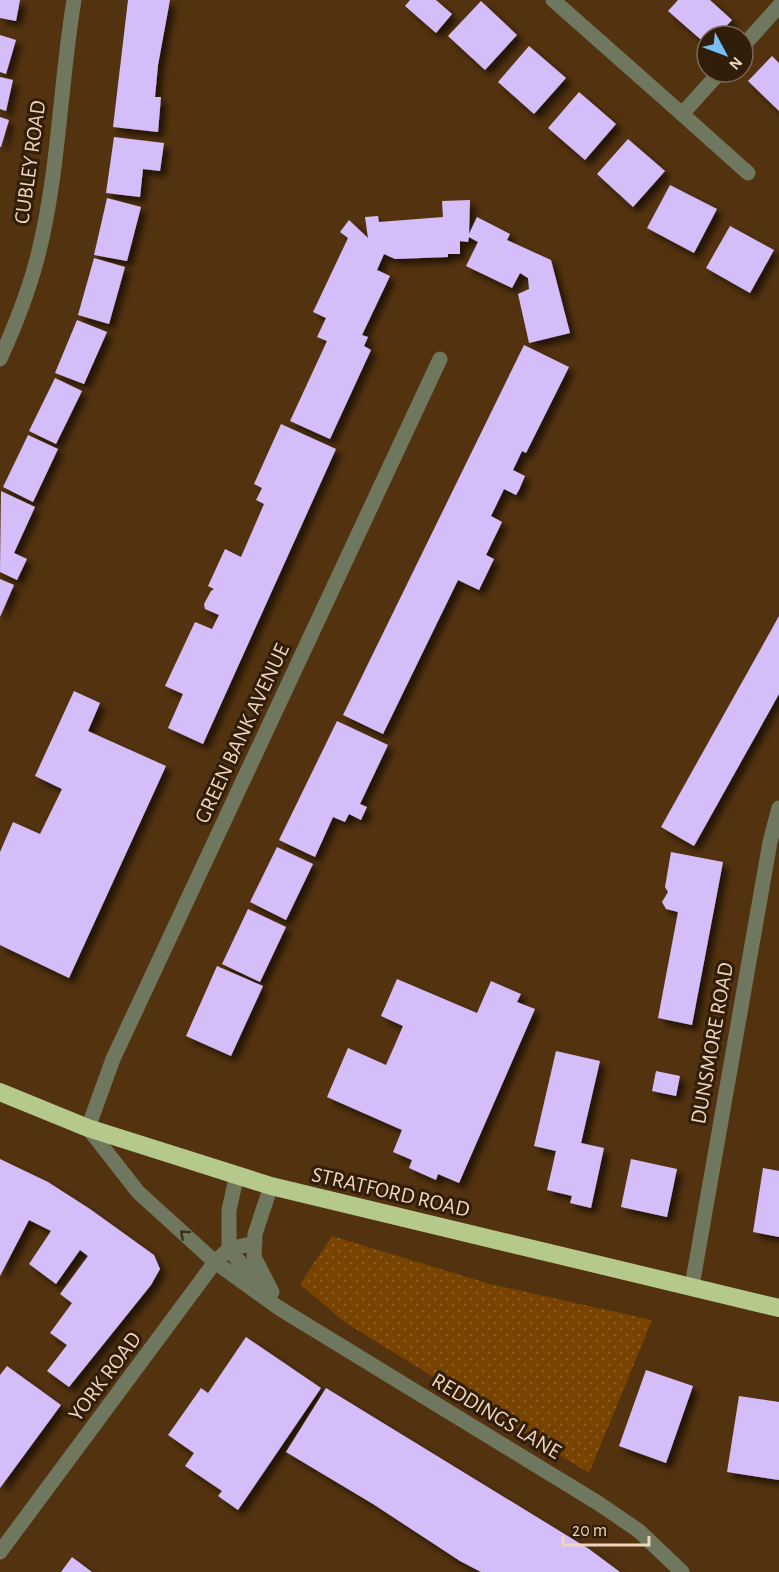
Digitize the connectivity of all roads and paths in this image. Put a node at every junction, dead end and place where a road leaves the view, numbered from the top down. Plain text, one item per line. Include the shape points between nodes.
1 (74, 0) edge
2 (553, 0) edge
3 (779, 6) edge
4 (755, 33) edge
5 (709, 84) edge
6 (682, 114) junction
7 (748, 173) dead end
8 (0, 359) edge
9 (440, 359) dead end
10 (779, 808) edge
11 (0, 1092) edge
12 (88, 1128) junction
13 (237, 1174) junction
14 (272, 1186) junction
15 (255, 1243) junction
16 (229, 1249) junction
17 (215, 1262) junction
18 (692, 1286) junction
19 (279, 1308) junction
20 (779, 1308) edge
21 (0, 1552) edge
22 (682, 1572) edge

1 - 8 street, CUBLEY ROAD via 38,256
2 - 6 street
3 - 4 street
5 - 6 street
6 - 7 street
9 - 12 street, GREEN BANK AVENUE via 113,1059
10 - 18 street, DUNSMORE ROAD
11 - 12 highway, STRATFORD ROAD
12 - 13 highway, STRATFORD ROAD
17 -> 12 street, REDDINGS LANE via 138,1192
13 - 14 highway, STRATFORD ROAD
13 - 16 street via 229,1210
14 - 15 street
14 - 18 highway, STRATFORD ROAD
15 - 16 street, YORK ROAD
15 - 19 street via 254,1257
16 - 17 street, YORK ROAD
16 - 19 street, REDDINGS LANE
17 - 19 street, REDDINGS LANE
17 - 21 street, YORK ROAD
18 - 20 highway, STRATFORD ROAD
19 - 22 street, REDDINGS LANE via 606,1509 639,1531

